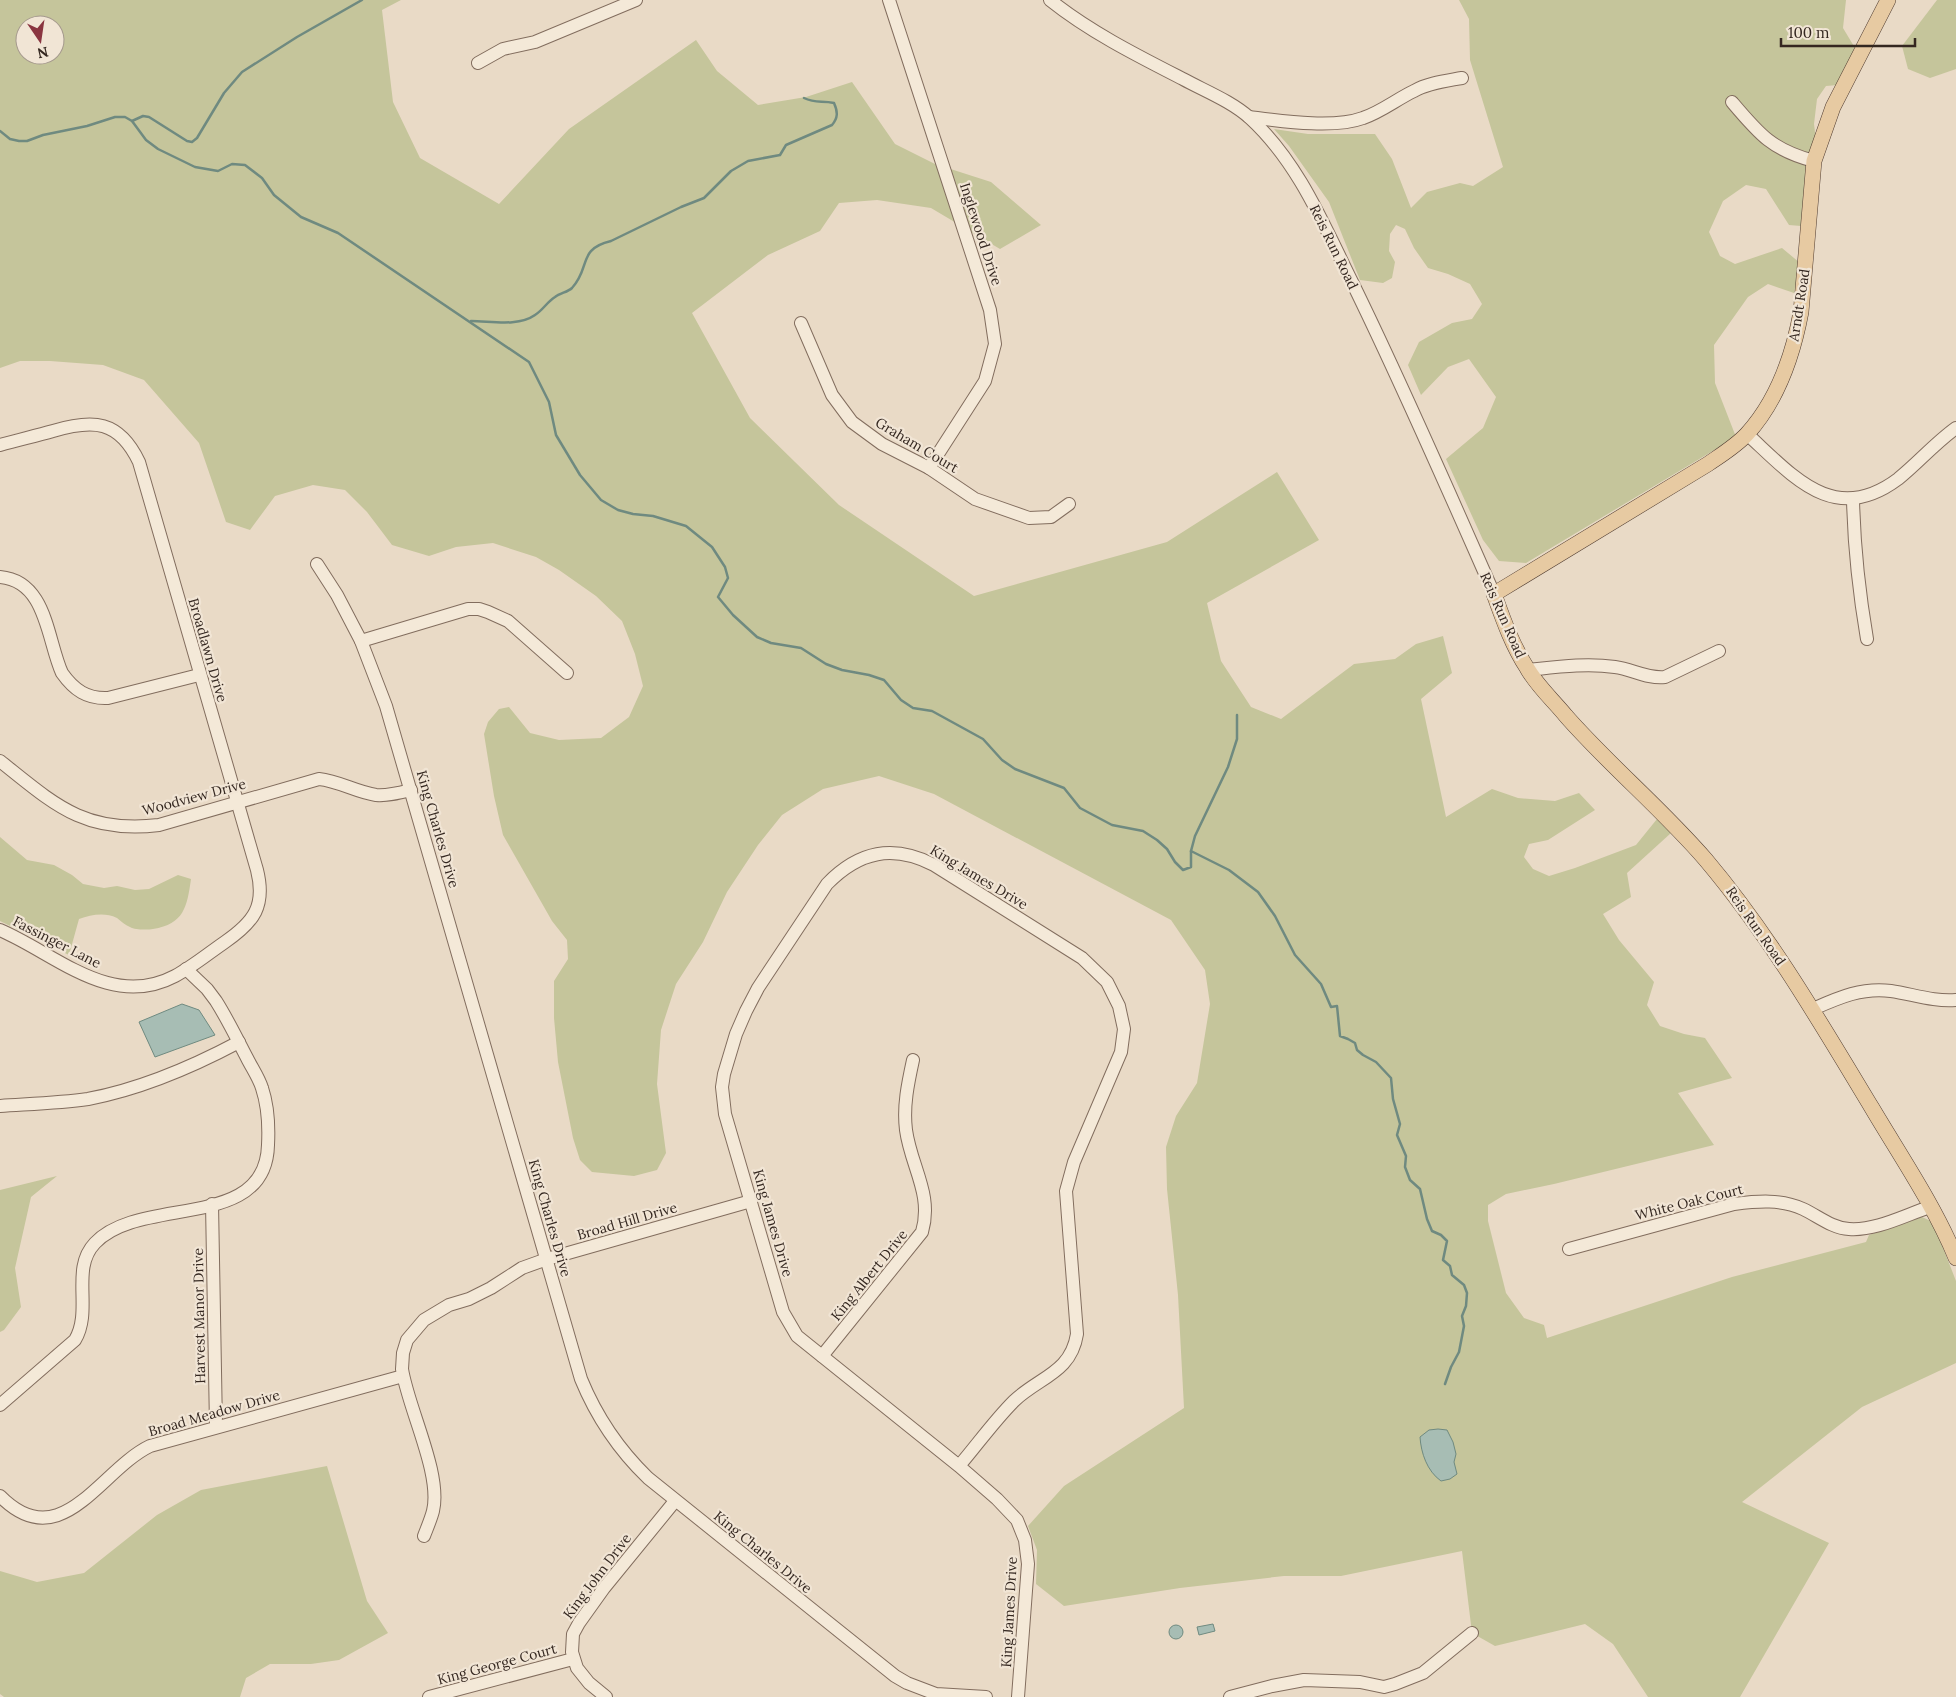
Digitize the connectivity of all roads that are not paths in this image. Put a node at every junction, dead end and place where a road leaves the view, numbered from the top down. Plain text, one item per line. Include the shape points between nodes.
1 (636, 0) edge
2 (889, 0) edge
3 (1050, 0) edge
4 (1888, 0) edge
5 (478, 63) dead end
6 (1462, 78) dead end
7 (1732, 102) dead end
8 (1249, 117) junction
9 (1814, 161) junction
10 (801, 323) dead end
11 (1956, 428) edge
12 (1748, 434) junction
13 (0, 445) edge
14 (929, 468) junction
15 (1853, 499) junction
16 (1069, 504) dead end
17 (317, 564) dead end
18 (0, 577) edge
19 (1494, 594) junction
20 (1867, 639) dead end
21 (361, 641) junction
22 (1719, 651) dead end
23 (1528, 670) junction
24 (567, 674) dead end
25 (199, 675) junction
26 (0, 761) edge
27 (411, 790) junction
28 (237, 802) junction
29 (0, 930) edge
30 (186, 969) junction
31 (1956, 1000) edge
32 (1812, 1009) junction
33 (239, 1042) junction
34 (912, 1060) dead end
35 (0, 1106) edge
36 (751, 1201) junction
37 (212, 1204) junction
38 (1930, 1207) junction
39 (1568, 1249) dead end
40 (1956, 1258) edge
41 (547, 1259) junction
42 (822, 1356) junction
43 (403, 1376) junction
44 (0, 1405) edge
45 (216, 1426) junction
46 (959, 1466) junction
47 (0, 1496) edge
48 (675, 1501) junction
49 (424, 1536) dead end
50 (1472, 1633) dead end
51 (574, 1659) junction
52 (1386, 1692) edge
53 (936, 1696) edge
54 (429, 1697) edge
55 (606, 1697) edge
56 (986, 1697) edge
57 (1018, 1697) edge
58 (1230, 1697) edge

1 - 5 street via 535,42 502,49
2 - 14 street, Inglewood Drive via 990,310 995,344 985,381
3 - 8 street, Reis Run Road via 1137,55 1220,98
4 - 9 main road, Arndt Road via 1833,107
6 - 8 street via 1416,90 1377,112 1353,120 1290,122
7 - 9 street via 1758,133 1777,148
8 - 19 street, Reis Run Road via 1281,152 1304,184 1400,380
9 - 12 main road, Arndt Road via 1797,332 1780,380
10 - 14 street, Graham Court via 832,395 852,422 882,444
11 - 15 street via 1898,479
12 - 15 street via 1800,482 1828,495
12 - 19 main road, Arndt Road via 1708,464
13 - 25 street, Broadlawn Drive via 89,423 109,428 124,438 139,462
14 - 16 street, Graham Court via 975,500 1029,518 1051,517
15 - 20 street via 1854,548
17 - 21 street, King Charles Drive
18 - 25 street via 16,580 32,593 41,609 62,673 80,692 108,698
19 - 23 main road, Reis Run Road
21 - 24 street via 460,611 479,609 508,621
21 - 27 street, King Charles Drive via 386,706
22 - 23 street via 1655,678 1616,667 1567,666
23 - 32 main road, Reis Run Road via 1591,744 1682,832 1711,866 1741,903
25 - 28 street, Broadlawn Drive
26 - 28 street, Woodview Drive via 61,808 94,822 117,827 159,824
27 - 28 street, Woodview Drive via 377,795 319,780
27 - 41 street, King Charles Drive
28 - 30 street, Broadlawn Drive via 260,881 258,906 245,927
29 - 30 street, Fassinger Lane via 94,979 124,987 152,985
30 - 33 street via 212,995
31 - 32 street via 1869,990 1849,993
32 - 38 main road, Reis Run Road
33 - 35 street via 154,1081 88,1098
33 - 37 street via 262,1086 268,1155 266,1166 251,1188 236,1197
34 - 42 street, King Albert Drive via 905,1117 911,1153 926,1197 922,1232
36 - 41 street, Broad Hill Drive
36 - 42 street, King James Drive via 783,1312 798,1336
36 - 46 street, King James Drive via 724,1106 722,1087 728,1060 739,1026 758,988 827,884 853,862 894,853 922,859 1082,958 1107,982 1120,1006 1123,1041 1074,1162 1066,1191 1077,1334 1075,1346 1063,1366 1014,1401
37 - 44 street via 122,1225 100,1237 89,1250 83,1267 83,1315 79,1334
37 - 45 street, Harvest Manor Drive
38 - 39 street, White Oak Court via 1867,1229 1853,1229 1832,1224 1789,1204 1750,1202
38 - 40 main road, Reis Run Road
41 - 43 street, Broad Hill Drive via 522,1268 491,1288 448,1305 424,1320 407,1340 402,1361
41 - 48 street, King Charles Drive via 582,1379 595,1412 632,1462
42 - 46 street, King James Drive
43 - 45 street, Broad Meadow Drive
43 - 49 street, Broad Hill Drive via 435,1496 434,1510
45 - 47 street, Broad Meadow Drive via 142,1450 74,1507 53,1517 36,1518 10,1506
46 - 57 street, King James Drive via 1009,1510 1025,1540 1028,1578
48 - 51 street, King John Drive via 579,1623 573,1634
48 - 53 street, King Charles Drive via 895,1676
50 - 52 street via 1423,1673
51 - 54 street, King George Court
51 - 55 street via 581,1674
52 - 58 street via 1360,1682 1304,1680
53 - 56 street, King Charles Drive

